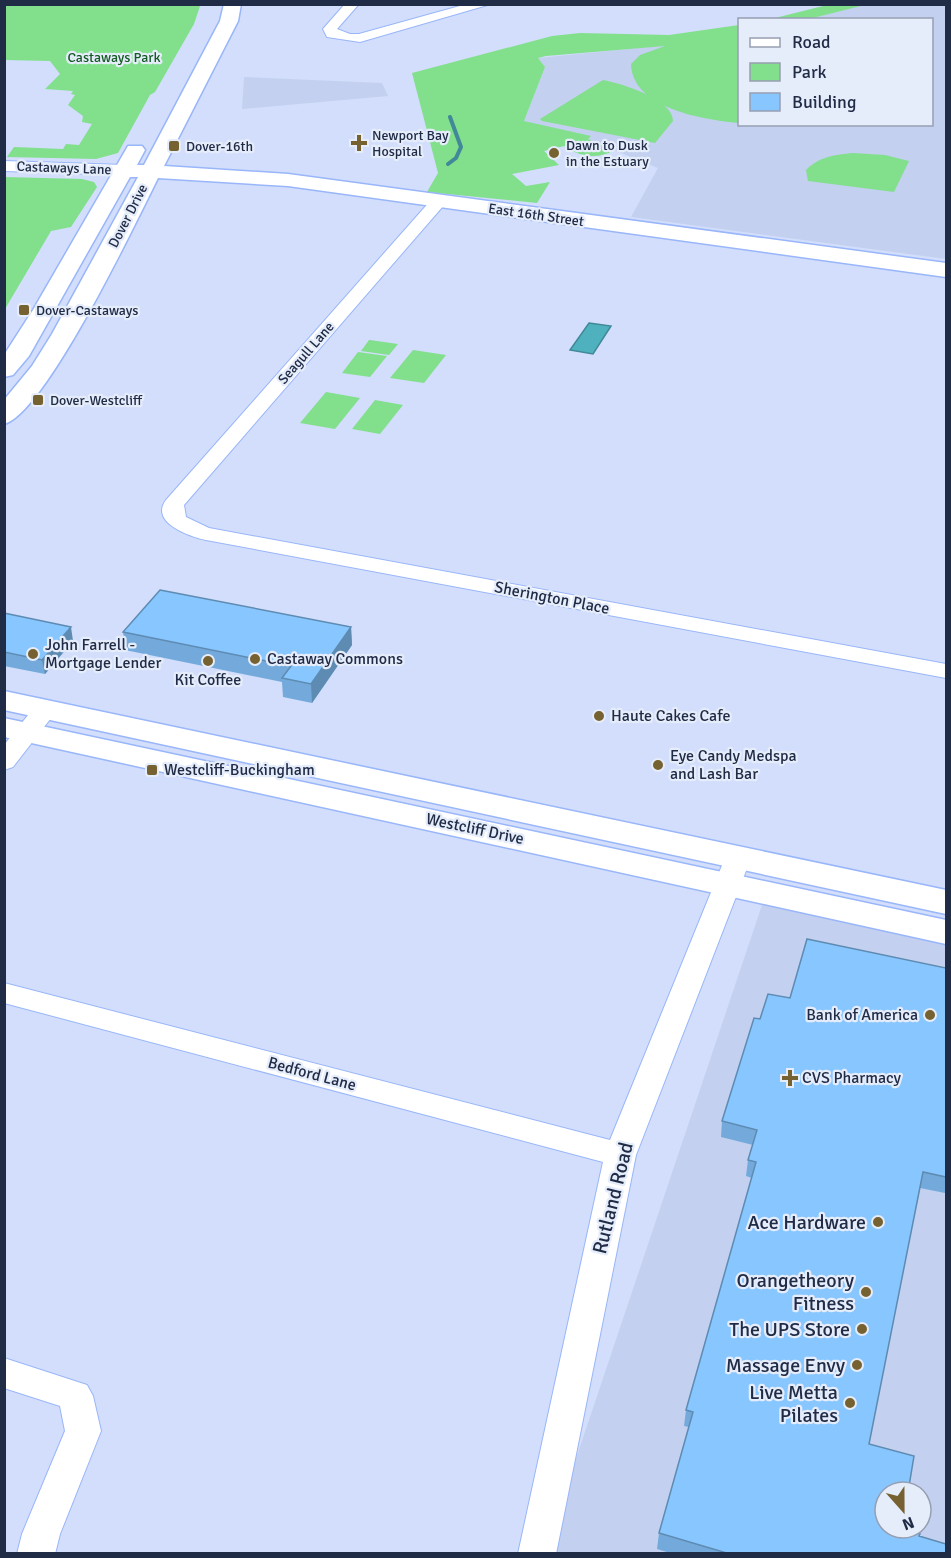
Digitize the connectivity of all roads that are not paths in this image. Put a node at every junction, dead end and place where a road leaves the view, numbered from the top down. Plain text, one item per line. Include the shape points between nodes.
1 (233, 4) edge
2 (352, 4) edge
3 (485, 4) edge
4 (342, 15) junction
5 (404, 26) junction
6 (144, 134) dead end
7 (4, 166) edge
8 (124, 170) junction
9 (150, 171) junction
10 (438, 202) junction
11 (946, 270) edge
12 (52, 356) junction
13 (11, 363) edge
14 (4, 416) edge
15 (173, 504) joint
16 (946, 671) edge
17 (4, 700) edge
18 (27, 723) edge
19 (4, 762) edge
20 (734, 872) junction
21 (946, 902) edge
22 (946, 932) edge
23 (4, 993) edge
24 (620, 1155) junction
25 (4, 1373) edge
26 (36, 1554) edge
27 (537, 1554) edge

1 - 9 street, Dover Drive via 229,21
2 - 4 street
3 - 5 street
4 - 5 street via 346,21 367,27
4 - 5 street via 330,29 340,37 360,38
6 - 8 street, Dover Drive
7 - 8 street, Castaways Lane
8 - 9 street, East 16th Street
8 - 13 street, Dover Drive
9 - 10 street, East 16th Street via 288,180
9 - 12 street, Dover Drive
10 - 11 street, East 16th Street
10 - 15 street, Seagull Lane
12 - 13 street
12 - 14 street, Dover Drive
15 - 16 street, Sherington Place via 173,514 180,523 206,534
17 - 18 street, Westcliff Drive
18 - 19 street
18 - 20 street, Westcliff Drive
20 - 21 street, Westcliff Drive
20 - 22 street, Westcliff Drive
20 - 24 street, Rutland Road
23 - 24 street, Bedford Lane
24 - 27 street, Rutland Road
25 - 26 street via 75,1396 83,1431

